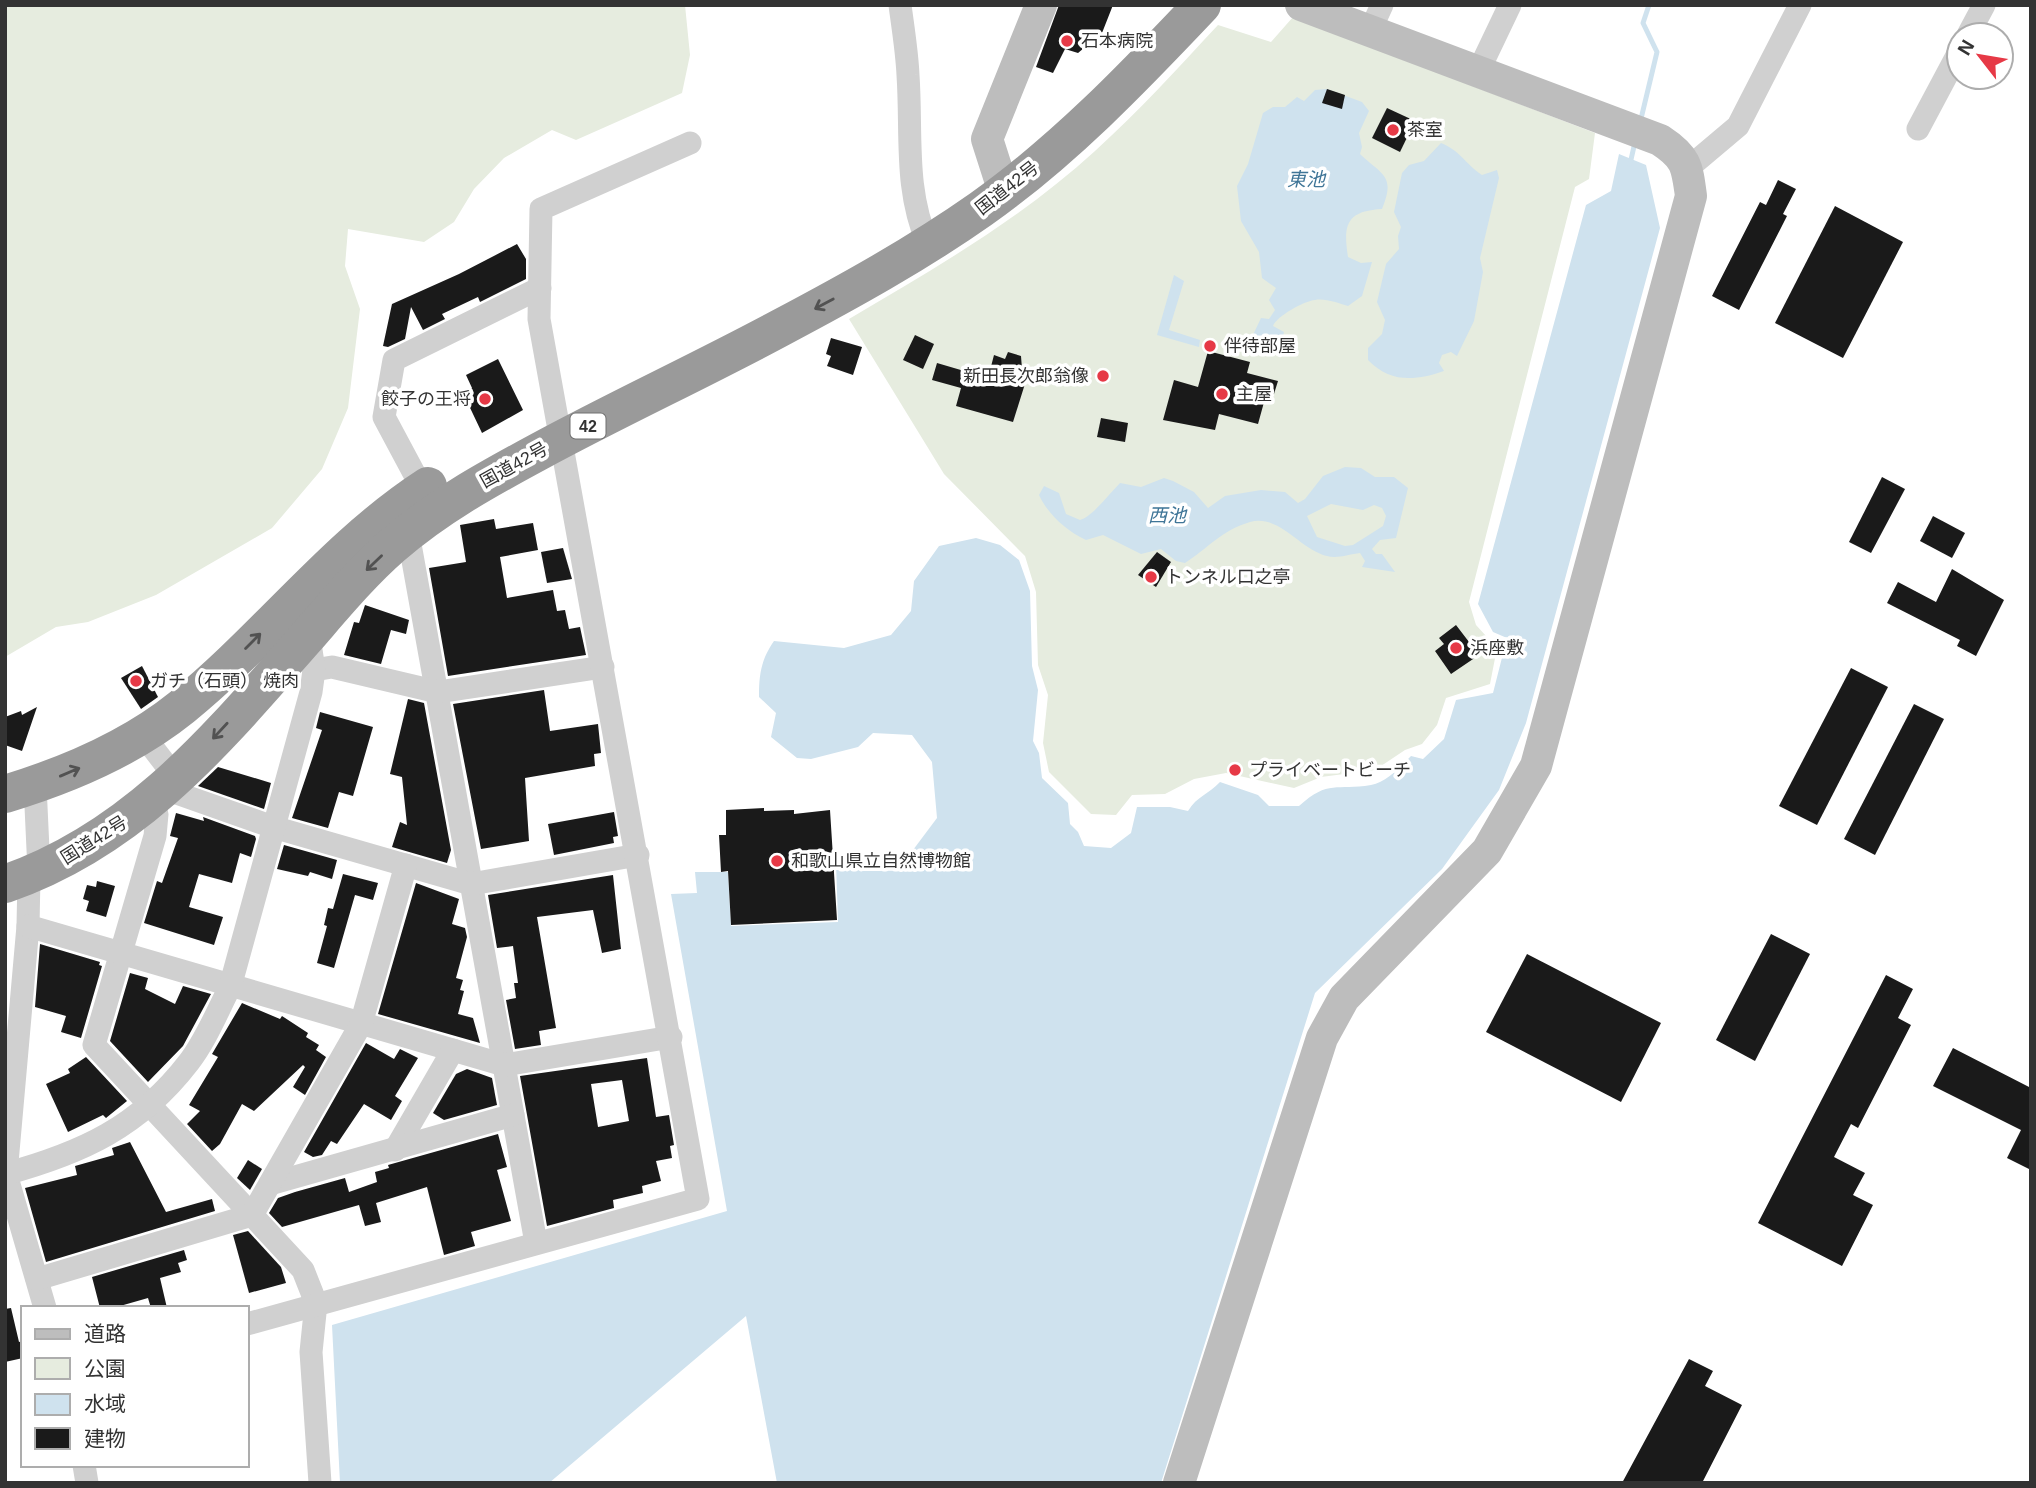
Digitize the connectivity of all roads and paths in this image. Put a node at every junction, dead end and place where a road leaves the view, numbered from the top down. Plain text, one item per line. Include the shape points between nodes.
1 (901, 5) edge
2 (1041, 5) edge
3 (1169, 5) edge
4 (1202, 5) edge
5 (1301, 5) edge
6 (1510, 5) edge
7 (1800, 5) edge
8 (1984, 5) edge
9 (1376, 18) edge
10 (1975, 21) edge
11 (1478, 72) junction
12 (1945, 78) edge
13 (1918, 129) dead end
14 (690, 143) dead end
15 (1688, 169) junction
16 (1000, 180) junction
17 (923, 234) junction
18 (540, 288) junction
19 (559, 428) junction
20 (423, 490) junction
21 (408, 533) junction
22 (302, 592) junction
23 (311, 653) junction
24 (603, 667) junction
25 (438, 692) junction
26 (143, 735) junction
27 (20, 790) edge
28 (164, 790) junction
29 (273, 827) junction
30 (638, 855) junction
31 (406, 865) junction
32 (25, 877) edge
33 (471, 884) junction
34 (28, 926) junction
35 (119, 955) junction
36 (230, 987) junction
37 (361, 1024) junction
38 (671, 1037) junction
39 (453, 1050) junction
40 (504, 1065) junction
41 (150, 1105) junction
42 (513, 1115) junction
43 (395, 1150) junction
44 (6, 1174) edge
45 (270, 1184) junction
46 (252, 1215) junction
47 (536, 1243) junction
48 (37, 1279) junction
49 (316, 1303) junction
50 (44, 1306) edge
51 (248, 1324) edge
52 (320, 1483) edge
53 (1179, 1483) edge

1 - 17 street via 912,194
2 - 16 street via 987,139
3 - 16 highway, 国道42号 / 42
4 - 16 highway, 国道42号 / 42 via 1092,118
5 - 9 street
6 - 11 street
7 - 15 street via 1738,126
8 - 10 street
9 - 11 street
11 - 15 street via 1660,139 1679,153
12 - 13 street
14 - 18 street via 541,209
15 - 53 street via 1688,208 1536,766 1487,851 1352,990 1322,1038
16 - 17 highway, 国道42号 / 42
17 - 19 highway, 国道42号 / 42 via 778,329
18 - 19 street via 539,319
18 - 20 street via 394,360 384,417
19 - 20 highway, 国道42号 / 42
19 - 21 highway, 国道42号 / 42
19 - 24 street
20 - 22 highway, 国道42号 / 42 via 370,528
21 -> 23 highway, 国道42号 / 42 via 353,584
21 - 25 street
22 - 23 street
26 -> 22 highway, 国道42号 / 42 via 215,679
23 - 25 street via 332,667
23 -> 28 highway, 国道42号 / 42
23 - 29 street
24 - 25 street
24 - 30 street
25 - 33 street
27 -> 26 highway, 国道42号 / 42 via 96,760
26 - 28 street
27 - 32 street
28 - 29 street
28 - 32 highway, 国道42号 / 42 via 88,847
28 - 35 street
29 - 31 street
29 - 36 street
30 - 33 street
30 - 38 street
31 - 33 street
31 - 37 street
32 - 34 street
33 - 40 street
34 - 35 street
34 - 44 street
35 - 36 street
35 - 41 street via 94,1045
36 - 37 street
36 - 41 street via 190,1061
37 - 39 street
37 - 45 street
38 - 40 street
38 - 47 street via 698,1199
39 - 40 street
39 - 43 street
40 - 42 street
41 - 44 street via 115,1133 67,1156
41 - 46 street
42 - 43 street
42 - 47 street
43 - 45 street
44 - 48 street
45 - 46 street
46 - 48 street
46 - 49 street via 303,1270
47 - 49 street
48 - 50 street
49 - 51 street
49 - 52 street via 311,1352

